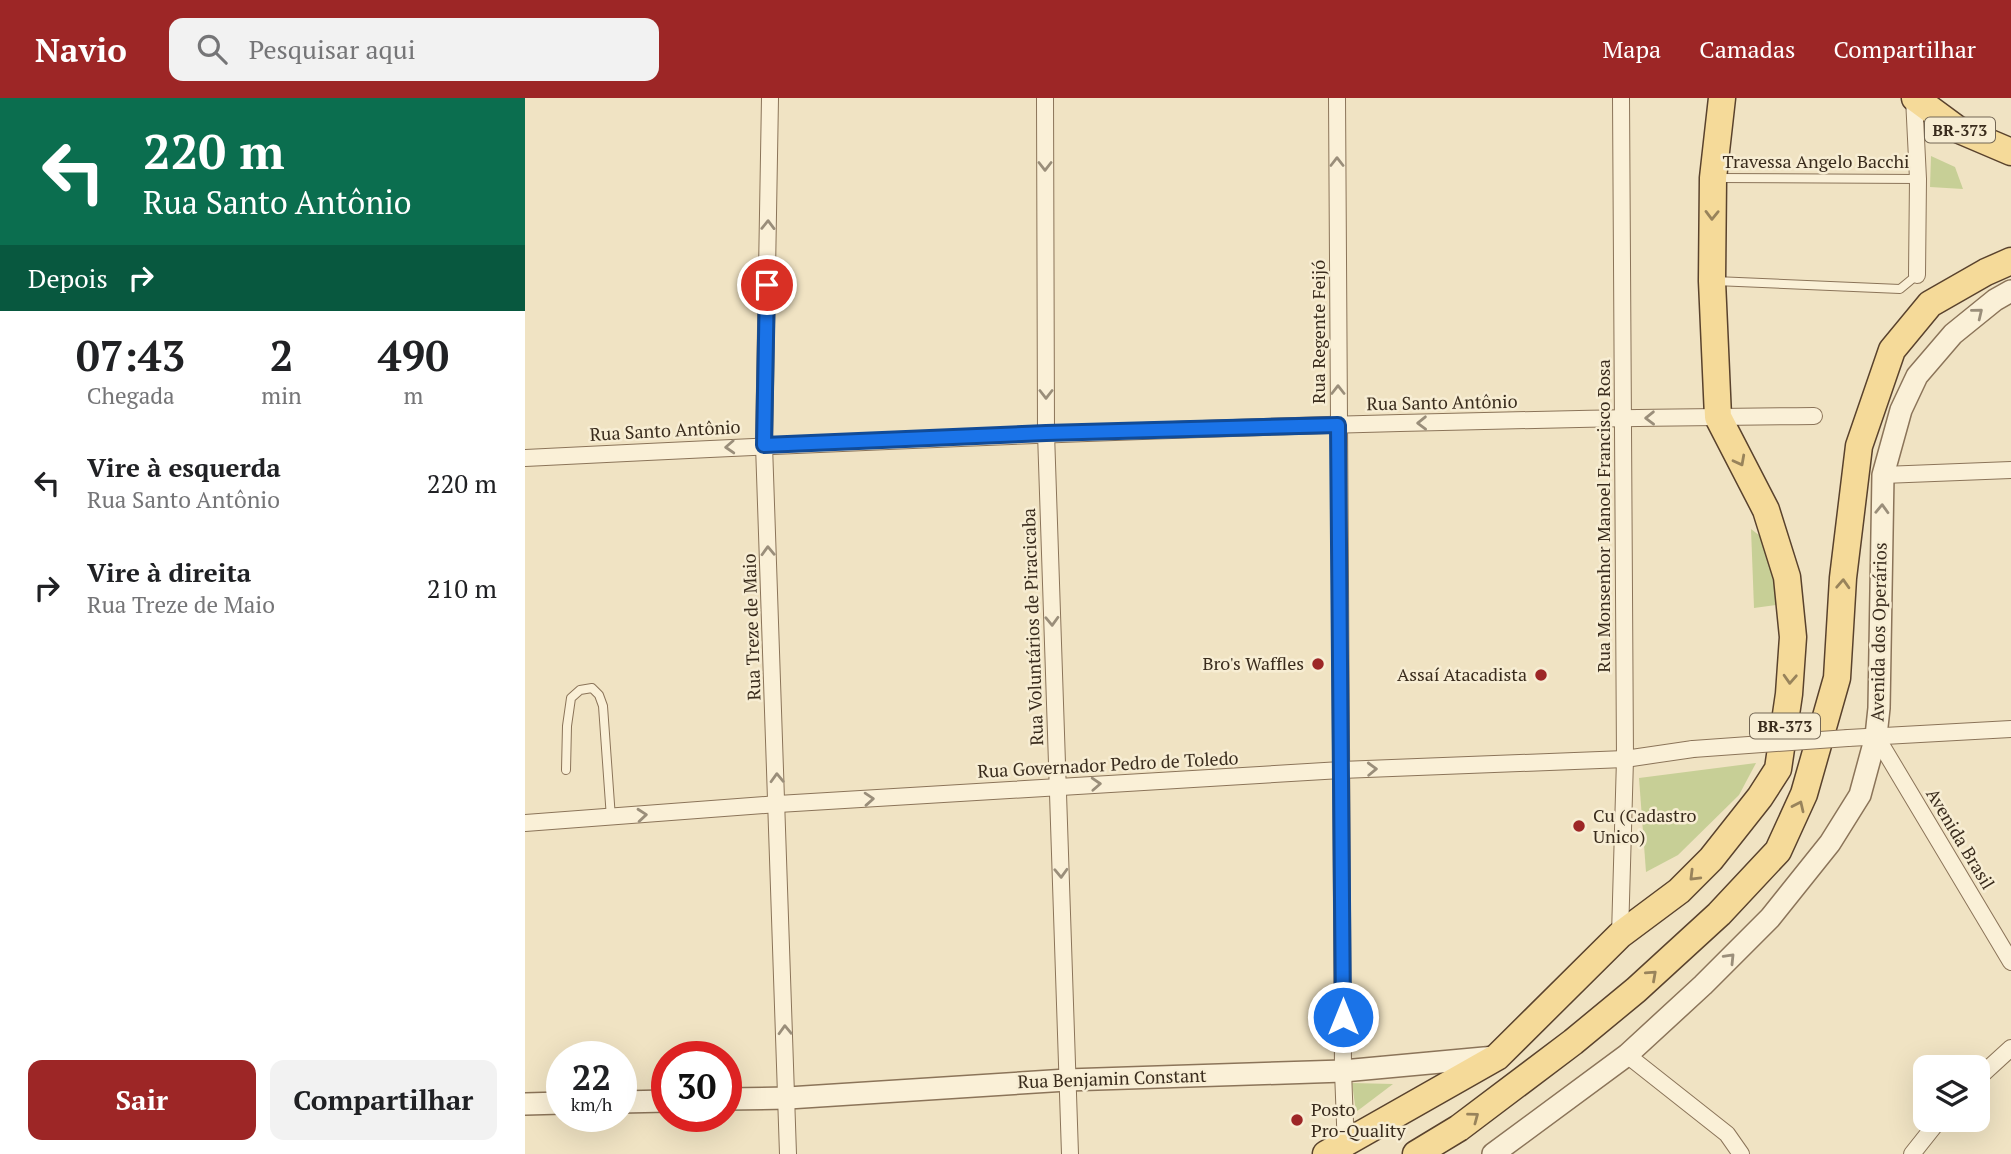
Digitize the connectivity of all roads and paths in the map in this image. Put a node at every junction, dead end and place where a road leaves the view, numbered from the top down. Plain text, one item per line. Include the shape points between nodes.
1 (770, 98) edge
2 (1045, 98) edge
3 (1337, 98) edge
4 (1621, 98) edge
5 (1722, 98) edge
6 (1915, 98) edge
7 (2011, 152) edge
8 (1713, 178) junction
9 (1918, 179) junction
10 (2011, 261) edge
11 (1917, 275) joint
12 (1711, 281) junction
13 (2011, 291) edge
14 (1718, 416) junction
15 (1814, 416) dead end
16 (1623, 418) junction
17 (1338, 425) junction
18 (1046, 433) junction
19 (764, 445) junction
20 (525, 458) edge
21 (2011, 470) edge
22 (1883, 475) junction
23 (2011, 729) edge
24 (1876, 736) junction
25 (1625, 759) junction
26 (566, 770) dead end
27 (1341, 770) junction
28 (1058, 787) junction
29 (778, 804) junction
30 (611, 818) junction
31 (525, 823) edge
32 (1620, 935) junction
33 (2011, 962) edge
34 (2011, 1048) edge
35 (1627, 1055) junction
36 (1497, 1057) junction
37 (1990, 1067) edge
38 (1343, 1072) junction
39 (1067, 1080) junction
40 (788, 1098) junction
41 (742, 1099) edge
42 (546, 1103) edge
43 (525, 1104) edge
44 (1929, 1132) edge
45 (1339, 1151) edge
46 (788, 1154) edge
47 (1070, 1154) edge
48 (1416, 1154) edge
49 (1493, 1154) edge
50 (1741, 1154) edge
51 (1912, 1154) edge

19 -> 1 street, Rua Treze de Maio
2 -> 18 street, Rua Voluntários de Piracicaba
17 -> 3 street, Rua Regente Feijó
4 - 16 street, Rua Monsenhor Manoel Francisco Rosa
5 - 8 main road, BR-373
6 - 7 main road, BR-373 via 1958,128
6 - 9 street
8 - 9 lane, Travessa Angelo Bacchi
8 -> 12 main road, BR-373
9 - 11 street
48 -> 10 main road, BR-373 via 1459,1128 1636,990 1719,914 1778,851 1804,794 1837,678 1844,566 1859,446 1892,350 1930,304
11 - 12 lane via 1900,289
12 - 14 main road, BR-373
22 -> 13 street, Avenida dos Operários via 1901,410 1917,376 1953,334
14 - 15 street, Rua Santo Antônio
14 -> 16 street, Rua Santo Antônio
14 -> 32 main road, BR-373 via 1766,510 1787,577 1793,637 1779,769 1711,859 1679,891
16 -> 17 street, Rua Santo Antônio
16 - 25 street, Rua Monsenhor Manoel Francisco Rosa
17 - 18 street, Rua Santo Antônio
17 - 27 street, Rua Regente Feijó
18 - 19 street, Rua Santo Antônio
18 -> 28 street, Rua Voluntários de Piracicaba
19 -> 20 street, Rua Santo Antônio
29 -> 19 street, Rua Treze de Maio
21 - 22 street
24 -> 22 street, Avenida dos Operários
23 - 24 street, Rua Governador Pedro de Toledo
24 - 25 street, Rua Governador Pedro de Toledo, bridge
24 - 33 street, Avenida Brasil
35 -> 24 street, Avenida dos Operários via 1770,918 1830,843 1860,795
27 -> 25 street, Rua Governador Pedro de Toledo
25 - 32 street, Rua Monsenhor Manoel Francisco Rosa
26 - 30 lane via 571,698 592,688 603,706
28 -> 27 street, Rua Governador Pedro de Toledo
27 - 38 street, Rua Regente Feijó
29 -> 28 street, Rua Governador Pedro de Toledo
28 -> 39 street, Rua Voluntários de Piracicaba
30 -> 29 street, Rua Governador Pedro de Toledo
40 -> 29 street, Rua Treze de Maio
30 - 31 street, Rua Governador Pedro de Toledo
32 - 36 main road, BR-373
34 - 37 street
35 - 49 street, Avenida dos Operários
35 - 50 street via 1727,1134
36 - 38 street, Rua Benjamin Constant
36 - 45 main road, BR-373
38 - 39 street, Rua Benjamin Constant
38 - 45 street, Rua Regente Feijó
39 - 40 street, Rua Benjamin Constant
39 - 47 street, Rua Voluntários de Piracicaba
40 - 41 street, Rua Benjamin Constant
40 - 46 street, Rua Treze de Maio
42 - 43 street
44 - 51 street

